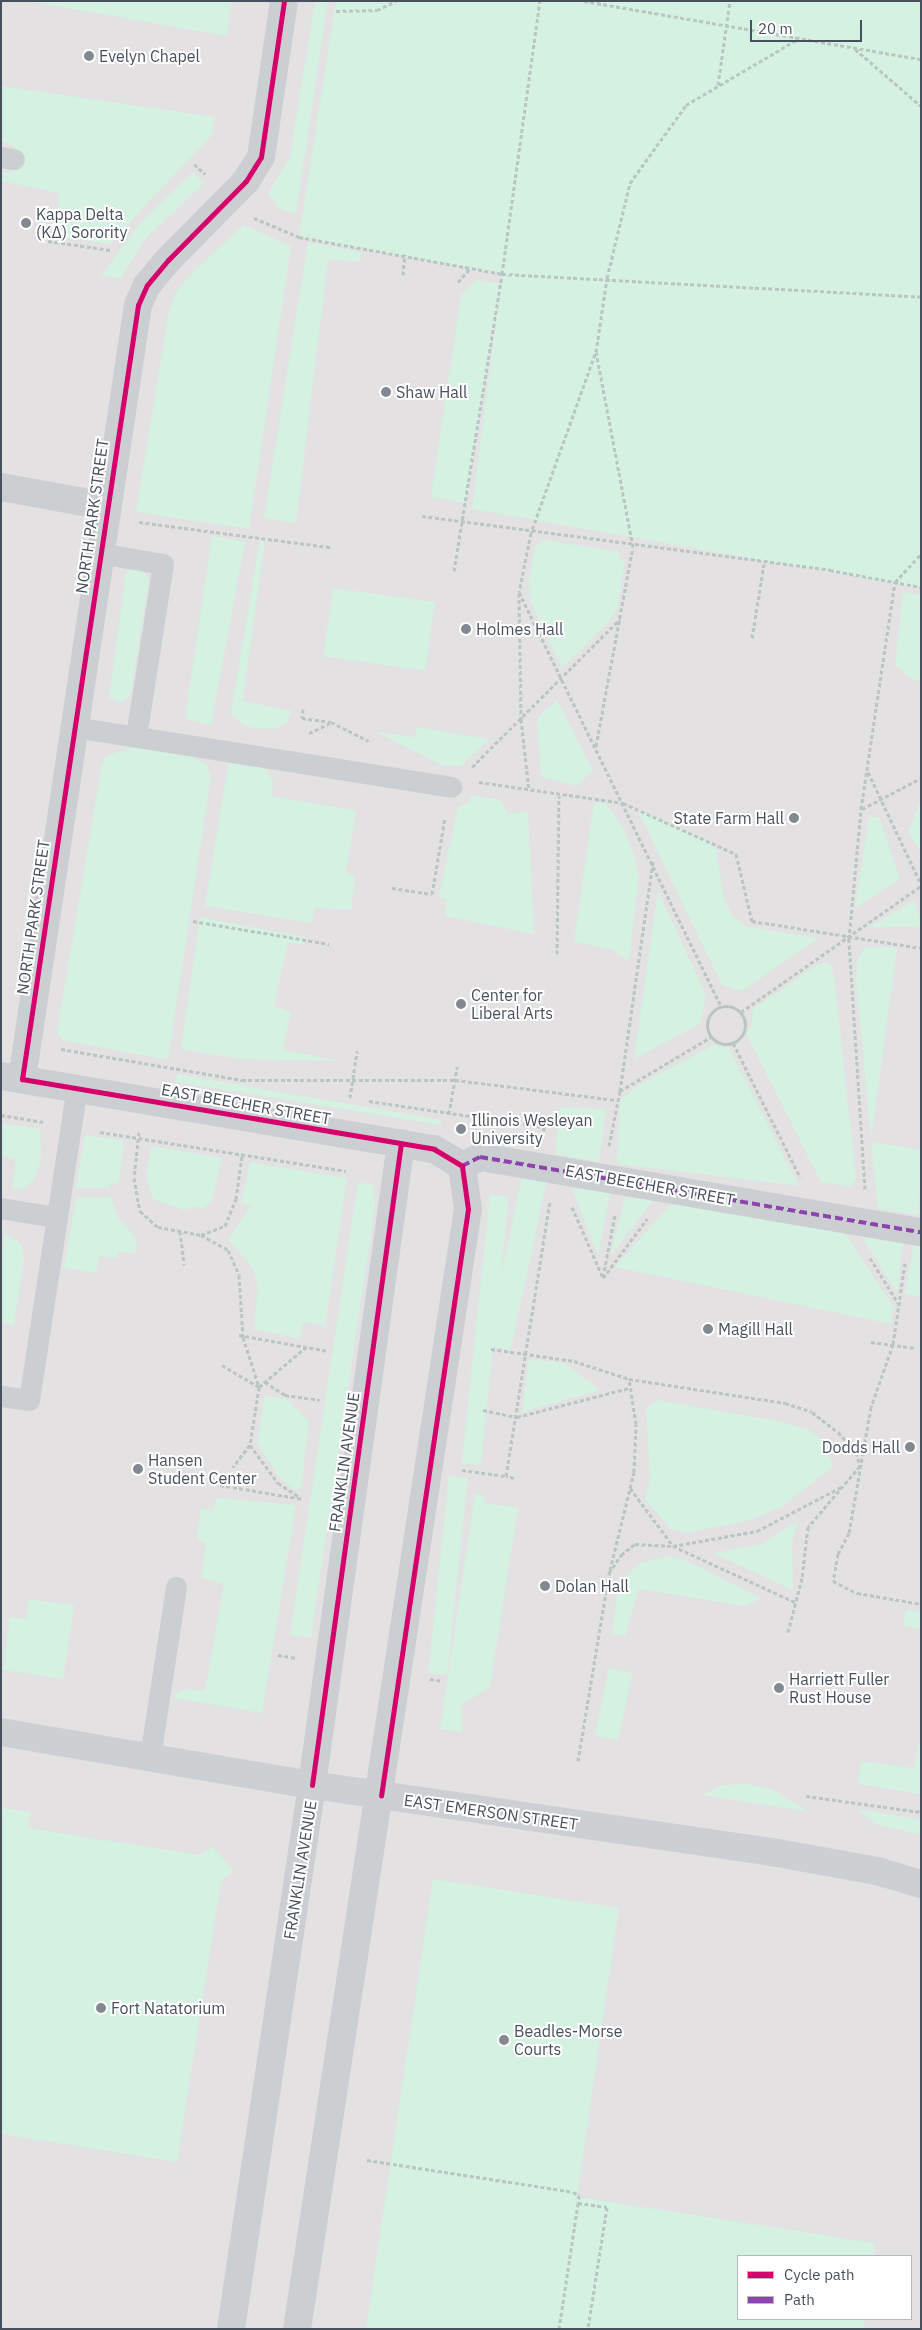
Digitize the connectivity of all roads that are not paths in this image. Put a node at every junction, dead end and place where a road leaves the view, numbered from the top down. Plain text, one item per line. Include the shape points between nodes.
1 (284, 1) edge
2 (1, 487) edge
3 (105, 512) junction
4 (99, 553) junction
5 (74, 727) junction
6 (136, 737) junction
7 (455, 783) road end
8 (12, 1077) edge
9 (77, 1088) junction
10 (400, 1143) junction
11 (462, 1166) junction
12 (1, 1208) edge
13 (55, 1217) junction
14 (916, 1231) edge
15 (1, 1396) edge
16 (176, 1586) dead end
17 (1, 1732) edge
18 (150, 1757) junction
19 (312, 1785) junction
20 (381, 1796) junction
21 (921, 1884) edge
22 (231, 2329) edge
23 (297, 2329) edge

1 - 3 street, NORTH PARK STREET via 261,157 229,197 147,285 138,305
2 - 3 street
3 - 4 street, NORTH PARK STREET
4 - 5 street, NORTH PARK STREET
4 - 6 lane via 163,564
5 - 6 lane
5 - 8 street, NORTH PARK STREET
6 - 7 lane
8 - 9 street, EAST BEECHER STREET
9 - 10 street, EAST BEECHER STREET
9 - 13 lane
10 - 11 street, EAST BEECHER STREET via 434,1149
10 - 19 street, FRANKLIN AVENUE
11 - 14 street, EAST BEECHER STREET via 480,1157
11 - 20 street via 468,1208
12 - 13 lane
13 - 15 lane via 29,1400
16 - 18 lane
17 - 18 main road, EAST EMERSON STREET
18 - 19 main road, EAST EMERSON STREET
19 - 20 main road, EAST EMERSON STREET
19 - 22 street, FRANKLIN AVENUE
20 - 21 main road, EAST EMERSON STREET via 772,1852 877,1871
20 - 23 street

